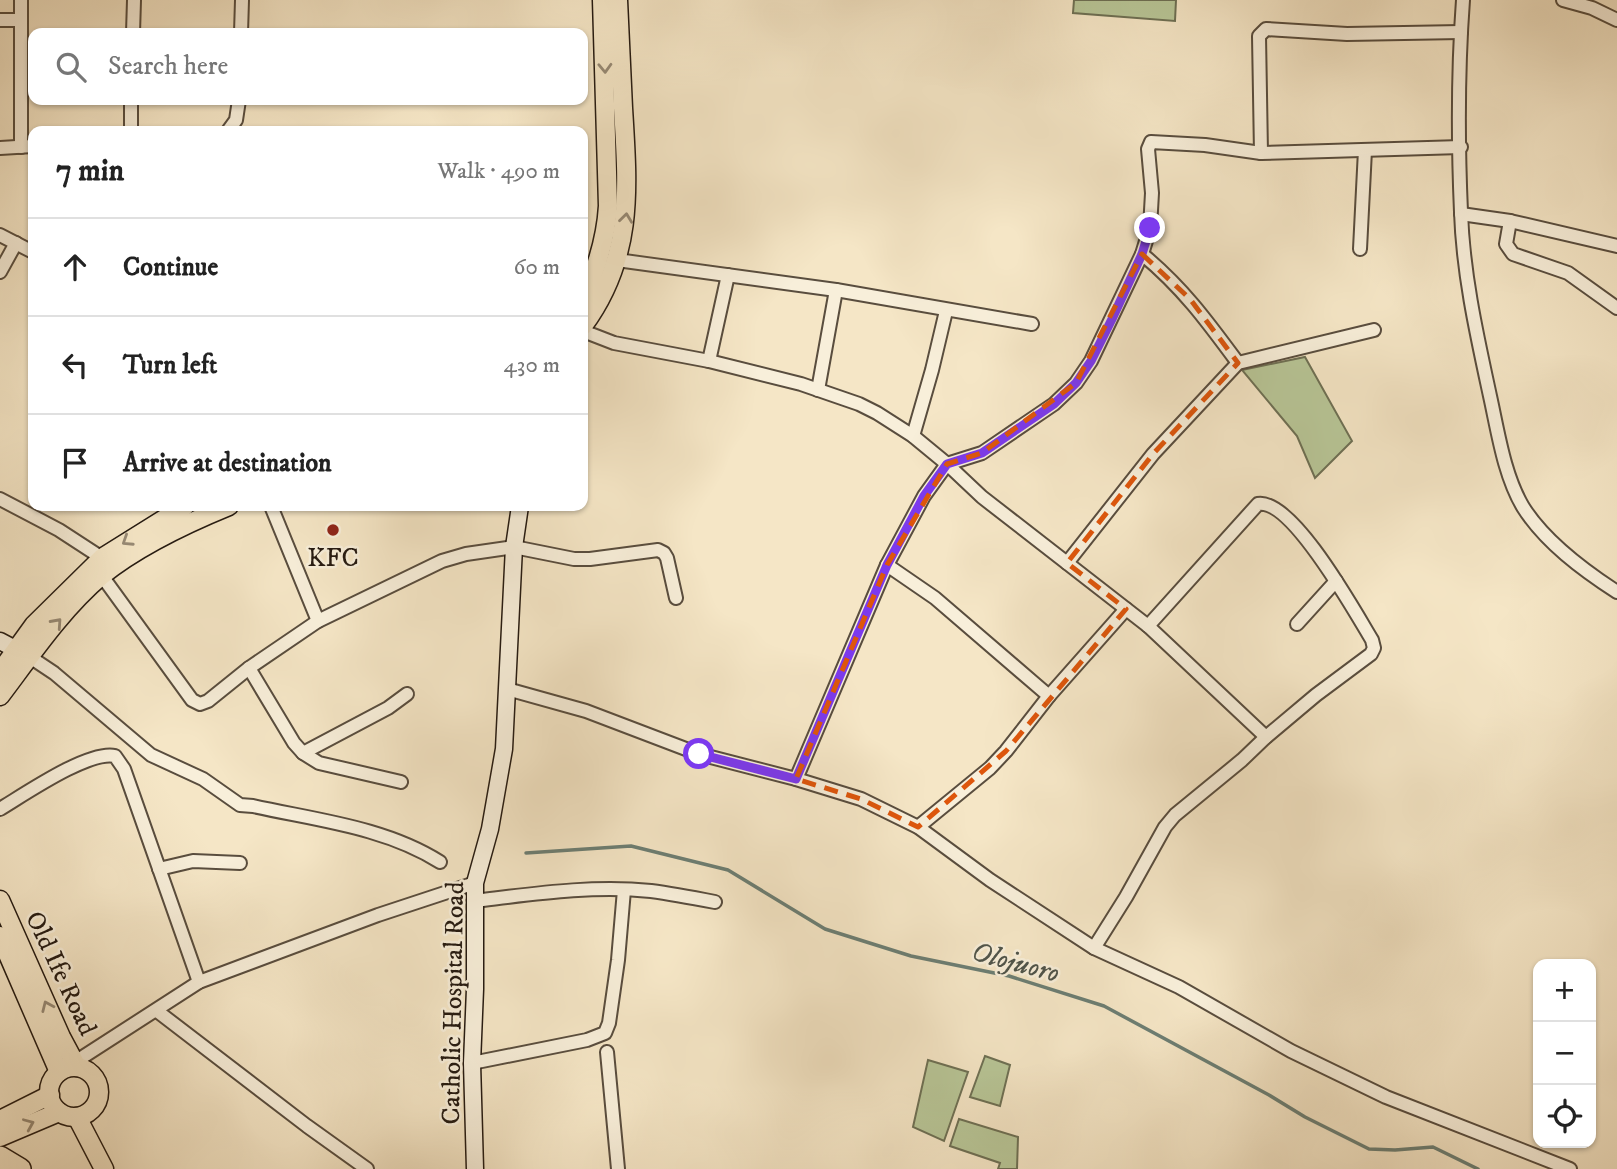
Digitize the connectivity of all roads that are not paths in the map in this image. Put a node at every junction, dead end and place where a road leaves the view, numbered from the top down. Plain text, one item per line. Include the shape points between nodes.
1 (21, 0) edge
2 (134, 0) edge
3 (242, 0) edge
4 (602, 0) edge
5 (618, 0) edge
6 (1463, 0) edge
7 (1563, 0) edge
8 (0, 20) edge
9 (21, 20) junction
10 (1617, 20) edge
11 (133, 28) edge
12 (241, 28) edge
13 (1461, 32) junction
14 (131, 105) edge
15 (238, 105) edge
16 (131, 126) edge
17 (232, 126) edge
18 (27, 147) edge
19 (1461, 147) junction
20 (0, 148) edge
21 (1365, 150) junction
22 (1261, 153) junction
23 (1461, 214) junction
24 (1510, 221) junction
25 (0, 235) edge
26 (16, 243) junction
27 (1617, 246) edge
28 (28, 249) edge
29 (1360, 249) dead end
30 (1142, 254) junction
31 (617, 260) junction
32 (0, 272) edge
33 (728, 275) junction
34 (588, 286) edge
35 (836, 290) junction
36 (1617, 308) edge
37 (946, 310) junction
38 (588, 319) edge
39 (1032, 324) dead end
40 (588, 330) edge
41 (1374, 330) dead end
42 (709, 361) junction
43 (1238, 363) junction
44 (818, 390) junction
45 (913, 436) junction
46 (947, 464) junction
47 (0, 499) edge
48 (188, 511) edge
49 (273, 511) edge
50 (519, 511) edge
51 (514, 547) junction
52 (1066, 563) junction
53 (887, 565) junction
54 (102, 567) junction
55 (1336, 582) junction
56 (1617, 593) edge
57 (676, 598) dead end
58 (1126, 609) junction
59 (317, 621) junction
60 (1297, 624) dead end
61 (1148, 626) junction
62 (0, 641) edge
63 (23, 654) junction
64 (249, 668) junction
65 (0, 672) edge
66 (507, 689) junction
67 (407, 694) dead end
68 (0, 696) edge
69 (1049, 696) junction
70 (1266, 737) junction
71 (303, 753) junction
72 (796, 779) junction
73 (401, 782) dead end
74 (0, 809) edge
75 (918, 827) junction
76 (440, 862) dead end
77 (240, 863) dead end
78 (159, 869) junction
79 (475, 883) junction
80 (624, 890) junction
81 (0, 900) edge
82 (474, 901) junction
83 (715, 902) dead end
84 (0, 936) edge
85 (1094, 947) junction
86 (199, 982) junction
87 (157, 1011) junction
88 (607, 1052) dead end
89 (472, 1063) junction
90 (76, 1065) junction
91 (59, 1072) junction
92 (50, 1095) junction
93 (59, 1112) junction
94 (77, 1117) junction
95 (0, 1121) edge
96 (0, 1137) edge
97 (0, 1157) edge
98 (20, 1169) edge
99 (104, 1169) edge
100 (366, 1169) edge
101 (475, 1169) edge
102 (618, 1169) edge
103 (1570, 1169) edge

1 - 9 street
2 - 11 street
3 - 12 street
4 -> 34 main road via 607,228
31 -> 5 main road via 627,204
6 - 13 street
7 - 10 street
8 - 9 street
9 - 18 street
13 - 19 street
13 - 22 street via 1347,34 1266,29 1259,36
14 - 16 street
15 - 17 street
18 - 20 street
19 - 21 street
19 - 23 street
21 - 22 street
21 - 29 street
22 - 30 street via 1151,142 1152,212
23 - 24 street
23 - 56 street via 1478,339 1510,478 1537,527
24 - 27 street
24 - 36 street via 1506,244 1513,254 1568,273
25 - 26 street
26 - 28 street
26 - 32 street
30 - 43 street via 1190,299
30 - 46 street via 1076,383 1054,404 982,453
31 - 33 street
31 - 38 main road
33 - 35 street
33 - 42 street
35 - 37 street
35 - 44 street
37 - 39 street
37 - 45 street
40 - 42 street via 614,343
41 - 43 street
42 - 44 street
43 - 52 street via 1153,454
44 - 45 street via 859,404
45 - 46 street
46 - 52 street
46 - 53 street
47 - 54 street via 59,530
48 - 54 main road
49 - 59 street
50 - 51 street, Catholic Hospital Road
51 - 57 street via 574,559 658,550 667,558
51 - 59 street via 442,561
51 - 66 street, Catholic Hospital Road
52 - 58 street
53 - 69 street via 935,598
53 - 72 street
54 - 63 main road via 34,625
54 - 64 street via 192,700 208,701
55 - 60 street
55 - 61 street via 1300,530 1276,508 1258,504
55 - 70 street via 1374,648
58 - 61 street
58 - 69 street
59 - 64 street
61 - 70 street
62 - 63 street
63 - 65 main road
63 - 68 main road
63 - 76 street via 54,673 150,755 203,779 240,806 378,834
64 - 71 street
66 - 72 street via 586,711 699,754
66 - 79 street, Catholic Hospital Road via 499,783
67 - 71 street
69 - 75 street via 990,768
70 - 85 street via 1165,827
71 - 73 street via 319,763
72 - 75 street via 861,799
74 - 78 street via 68,769 105,754 115,756 124,769
75 - 85 street
77 - 78 street via 193,861
78 - 86 street
79 - 82 street, Catholic Hospital Road
79 - 86 street
80 - 82 street via 562,891
80 - 83 street
80 - 89 street via 605,1033
90 -> 81 main road, Old Ife Road
82 - 89 street, Catholic Hospital Road
84 - 91 main road, Old Ife Road
85 - 103 street via 1386,1097
86 - 87 street
87 - 90 street
87 - 100 street
88 - 102 street
89 - 101 street, Catholic Hospital Road
90 - 91 main road, Old Ife Road
90 - 94 main road, Old Ife Road via 94,1077 99,1095 94,1107
91 - 92 main road, Old Ife Road via 51,1082
92 - 93 main road
92 - 95 main road
93 - 94 main road
96 -> 93 main road
94 - 99 main road
97 - 98 highway

